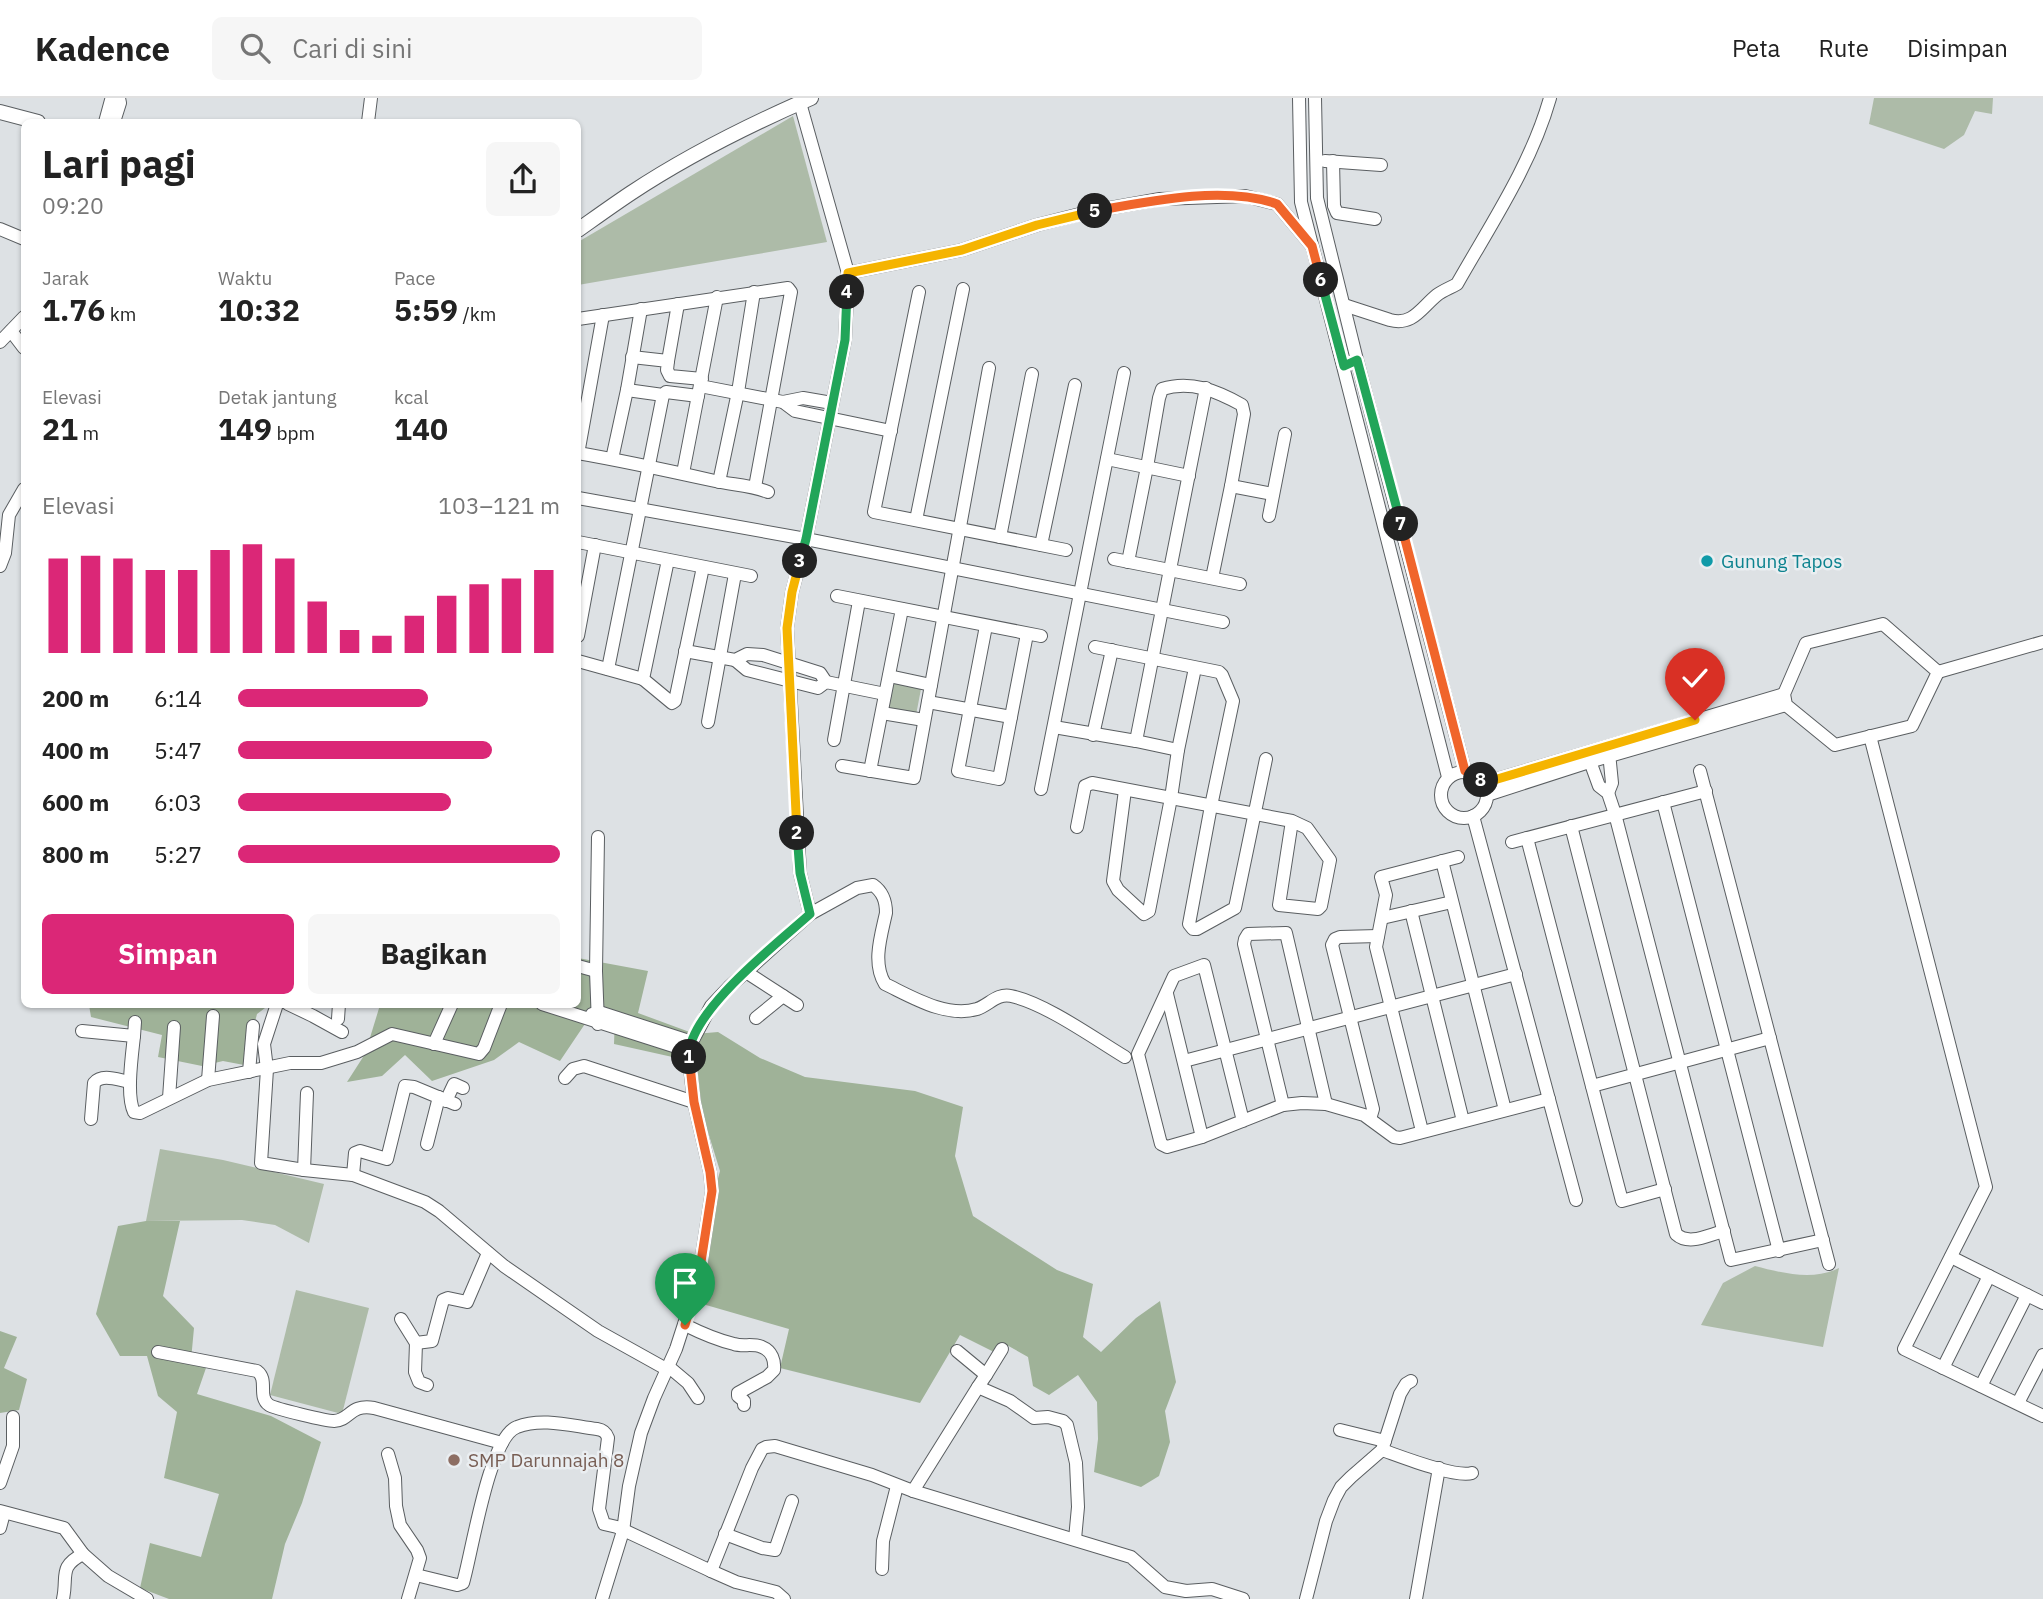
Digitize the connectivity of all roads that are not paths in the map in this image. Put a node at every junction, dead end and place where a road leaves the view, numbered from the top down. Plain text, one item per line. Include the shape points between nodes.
1 (116, 98) edge
2 (371, 98) edge
3 (1299, 98) edge
4 (1315, 98) edge
5 (1550, 98) edge
6 (806, 100) edge
7 (0, 112) edge
8 (27, 119) edge
9 (106, 119) edge
10 (115, 119) edge
11 (368, 119) edge
12 (1300, 159) junction
13 (1316, 160) junction
14 (1333, 161) junction
15 (1381, 165) dead end
16 (1374, 219) dead end
17 (581, 228) edge
18 (0, 229) edge
19 (21, 238) edge
20 (1312, 246) junction
21 (847, 269) junction
22 (963, 289) dead end
23 (754, 292) junction
24 (919, 292) dead end
25 (717, 297) junction
26 (678, 304) junction
27 (1344, 305) junction
28 (641, 309) junction
29 (603, 315) junction
30 (581, 319) edge
31 (21, 320) edge
32 (10, 331) junction
33 (0, 342) edge
34 (21, 344) edge
35 (632, 357) junction
36 (668, 360) junction
37 (1357, 360) junction
38 (1344, 366) junction
39 (989, 368) dead end
40 (1124, 373) dead end
41 (1032, 374) dead end
42 (1075, 385) dead end
43 (700, 387) junction
44 (1206, 388) junction
45 (627, 390) junction
46 (737, 392) junction
47 (663, 395) junction
48 (777, 401) junction
49 (832, 403) junction
50 (829, 418) junction
51 (891, 431) junction
52 (1285, 435) dead end
53 (581, 437) edge
54 (581, 454) edge
55 (612, 459) junction
56 (1107, 459) junction
57 (647, 466) junction
58 (1147, 467) junction
59 (682, 473) junction
60 (1189, 476) junction
61 (719, 482) junction
62 (1231, 486) junction
63 (755, 487) junction
64 (768, 492) dead end
65 (21, 494) edge
66 (1273, 494) junction
67 (581, 499) edge
68 (640, 509) junction
69 (1269, 516) dead end
70 (916, 520) junction
71 (959, 529) junction
72 (1000, 537) junction
73 (806, 539) junction
74 (581, 542) edge
75 (596, 545) junction
76 (1041, 545) junction
77 (1066, 550) dead end
78 (632, 554) junction
79 (1114, 559) dead end
80 (668, 560) junction
81 (1128, 562) junction
82 (0, 566) edge
83 (703, 567) junction
84 (952, 567) junction
85 (1170, 570) junction
86 (735, 574) junction
87 (751, 576) dead end
88 (1212, 578) junction
89 (1240, 584) dead end
90 (1080, 593) junction
91 (837, 596) dead end
92 (859, 601) junction
93 (902, 609) junction
94 (1162, 610) junction
95 (943, 617) junction
96 (581, 621) edge
97 (1223, 622) dead end
98 (986, 625) junction
99 (2043, 642) edge
100 (1095, 647) dead end
101 (1112, 650) junction
102 (685, 651) junction
103 (719, 657) junction
104 (1152, 658) junction
105 (735, 660) junction
106 (581, 662) edge
107 (787, 663) junction
108 (1195, 668) junction
109 (608, 669) junction
110 (1938, 672) junction
111 (889, 676) junction
112 (644, 680) junction
113 (788, 680) junction
114 (826, 682) junction
115 (931, 685) junction
116 (844, 686) junction
117 (885, 694) junction
118 (1785, 700) junction
119 (928, 702) junction
120 (970, 710) junction
121 (881, 713) junction
122 (1011, 717) junction
123 (924, 720) junction
124 (708, 722) dead end
125 (1054, 727) junction
126 (1093, 735) junction
127 (1870, 736) junction
128 (834, 740) dead end
129 (1136, 741) junction
130 (1178, 750) junction
131 (1609, 752) junction
132 (1588, 757) junction
133 (1266, 759) dead end
134 (842, 766) dead end
135 (870, 771) junction
136 (1465, 771) junction
137 (1700, 771) dead end
138 (1448, 777) junction
139 (1041, 789) dead end
140 (1485, 789) junction
141 (1125, 790) junction
142 (1706, 791) junction
143 (1608, 793) junction
144 (1171, 798) junction
145 (1663, 802) junction
146 (1210, 806) junction
147 (1255, 813) junction
148 (1615, 814) junction
149 (1473, 816) junction
150 (1292, 821) junction
151 (1077, 827) dead end
152 (1571, 827) junction
153 (598, 837) dead end
154 (1527, 838) junction
155 (1512, 842) dead end
156 (1458, 857) dead end
157 (1442, 861) junction
158 (1452, 902) junction
159 (1411, 911) junction
160 (810, 914) junction
161 (1382, 918) junction
162 (1378, 936) junction
163 (581, 967) edge
164 (596, 971) junction
165 (746, 972) junction
166 (1516, 974) junction
167 (1473, 985) junction
168 (1167, 994) junction
169 (783, 996) junction
170 (1432, 996) junction
171 (797, 1005) dead end
172 (1391, 1007) junction
173 (276, 1008) edge
174 (296, 1008) edge
175 (339, 1008) edge
176 (450, 1008) edge
177 (499, 1008) edge
178 (555, 1008) edge
179 (213, 1016) dead end
180 (1350, 1017) junction
181 (598, 1018) junction
182 (756, 1018) dead end
183 (135, 1022) dead end
184 (253, 1026) dead end
185 (174, 1027) dead end
186 (1308, 1028) junction
187 (82, 1031) dead end
188 (134, 1036) junction
189 (1770, 1038) junction
190 (1267, 1039) junction
191 (434, 1044) junction
192 (690, 1046) junction
193 (1225, 1050) junction
194 (1727, 1050) junction
195 (1125, 1057) dead end
196 (1184, 1061) junction
197 (1681, 1062) junction
198 (267, 1069) junction
199 (250, 1072) junction
200 (1635, 1074) junction
201 (565, 1078) dead end
202 (208, 1080) junction
203 (130, 1082) junction
204 (1592, 1086) junction
205 (463, 1088) dead end
206 (307, 1093) dead end
207 (169, 1098) junction
208 (1549, 1099) junction
209 (447, 1101) junction
210 (694, 1102) junction
211 (1326, 1104) junction
212 (1283, 1105) junction
213 (1505, 1110) junction
214 (91, 1119) dead end
215 (1370, 1119) junction
216 (1243, 1121) junction
217 (1463, 1121) junction
218 (1422, 1131) junction
219 (1202, 1137) junction
220 (427, 1144) dead end
221 (304, 1171) junction
222 (353, 1175) junction
223 (1665, 1189) junction
224 (1576, 1200) dead end
225 (1724, 1231) junction
226 (1823, 1240) junction
227 (1779, 1251) junction
228 (488, 1253) junction
229 (1951, 1257) junction
230 (1829, 1264) dead end
231 (1989, 1276) junction
232 (2027, 1296) junction
233 (2043, 1303) edge
234 (401, 1319) dead end
235 (685, 1325) junction
236 (416, 1343) junction
237 (1002, 1349) dead end
238 (957, 1351) dead end
239 (158, 1352) dead end
240 (2043, 1355) edge
241 (668, 1368) junction
242 (1943, 1368) junction
243 (986, 1375) junction
244 (1411, 1381) dead end
245 (427, 1385) dead end
246 (1981, 1386) junction
247 (978, 1387) junction
248 (698, 1398) dead end
249 (2018, 1404) junction
250 (744, 1405) dead end
251 (2043, 1416) edge
252 (13, 1417) dead end
253 (1340, 1430) dead end
254 (502, 1443) junction
255 (1383, 1446) junction
256 (388, 1454) dead end
257 (1439, 1468) junction
258 (1472, 1473) dead end
259 (0, 1483) edge
260 (897, 1486) junction
261 (913, 1492) junction
262 (792, 1501) dead end
263 (2, 1512) edge
264 (0, 1528) edge
265 (623, 1531) junction
266 (725, 1534) junction
267 (1075, 1539) junction
268 (83, 1554) junction
269 (882, 1569) dead end
270 (711, 1571) junction
271 (416, 1575) junction
272 (63, 1599) edge
273 (147, 1599) edge
274 (408, 1599) edge
275 (602, 1599) edge
276 (784, 1599) edge
277 (1243, 1599) edge
278 (1306, 1599) edge
279 (1416, 1599) edge

1 - 9 street via 111,100
1 - 10 street via 120,103
2 - 11 street
3 - 12 street
4 - 13 street
5 - 27 street via 1526,163 1457,285 1438,294 1416,317 1398,322
6 - 17 main road via 667,171
6 - 21 street
7 - 8 main road
12 - 13 street
12 - 20 street via 1301,202
13 - 14 street
13 - 27 street via 1317,198
14 - 15 street
14 - 16 street via 1337,213
18 - 19 street
20 - 21 street via 1277,204 1234,196 1160,199 1037,225 962,250
20 - 38 street
21 - 49 street via 845,340
22 - 70 street
23 - 25 street
23 - 46 street
23 - 48 street via 784,287 791,292
24 - 51 street
25 - 26 street
25 - 43 street
26 - 28 street
26 - 36 street
27 - 37 street
28 - 29 street
28 - 35 street
29 - 30 street
29 - 53 street
31 - 32 street
32 - 33 street
32 - 34 street
35 - 36 street
35 - 45 street
36 - 43 street via 670,376
37 - 38 street
37 - 136 street
38 - 138 street
39 - 71 street
40 - 56 street
41 - 72 street
42 - 76 street
43 - 46 street
43 - 47 street
43 - 59 street
44 - 58 street via 1186,384 1162,389
44 - 60 street
44 - 62 street via 1242,405
45 - 47 street
45 - 55 street
46 - 48 street
46 - 61 street
47 - 57 street
48 - 49 street via 803,398
48 - 50 street via 795,411
48 - 63 street
49 - 50 street
50 - 51 street
50 - 73 street
51 - 70 street via 874,512
52 - 66 street
54 - 55 street
55 - 57 street
56 - 58 street
56 - 90 street
57 - 59 street
57 - 68 street
58 - 60 street
58 - 81 street
59 - 61 street
60 - 85 street
61 - 63 street
62 - 66 street
62 - 88 street
63 - 64 street
65 - 82 street via 9,515
66 - 69 street
67 - 68 street
68 - 73 street
68 - 78 street
70 - 71 street
71 - 72 street
71 - 84 street
72 - 76 street
73 - 84 street
73 - 107 street via 792,592
74 - 75 street
75 - 78 street
75 - 96 street
76 - 77 street
78 - 80 street
78 - 109 street
79 - 81 street
80 - 83 street
80 - 112 street
81 - 85 street
83 - 86 street
83 - 102 street
84 - 90 street
84 - 95 street
85 - 88 street
85 - 94 street
86 - 87 street
86 - 103 street
88 - 89 street
90 - 94 street
90 - 125 street
91 - 92 street
92 - 93 street
92 - 116 street
93 - 95 street
93 - 111 street
94 - 97 street
94 - 104 street
95 - 98 street
95 - 115 street
98 - 120 street
98 - 122 street via 1034,635
99 - 110 street
100 - 101 street
101 - 104 street
101 - 126 street
102 - 103 street
102 - 112 street via 674,703
103 - 105 street
103 - 124 street
104 - 108 street
104 - 129 street
105 - 107 street via 753,654
105 - 113 street via 747,670
106 - 109 street
107 - 113 street
107 - 114 street via 820,673
108 - 130 street
108 - 146 street via 1221,673 1233,701
109 - 112 street
110 - 118 street via 1883,624 1805,643
110 - 127 street via 1912,726
111 - 115 street
111 - 117 street
113 - 114 street via 818,688
113 - 160 street via 800,873
114 - 116 street
115 - 119 street
116 - 117 street
116 - 128 street
117 - 121 street
118 - 127 street via 1835,745
118 - 131 street
119 - 120 street
119 - 123 street
120 - 122 street
120 - 122 street via 958,771 999,779
121 - 123 street
121 - 135 street
123 - 135 street via 914,778
125 - 126 street
125 - 139 street
126 - 129 street
127 - 229 street via 1986,1187
129 - 130 street
130 - 144 street
131 - 132 street
131 - 143 street via 1612,783
132 - 140 street
132 - 143 street via 1599,786
133 - 147 street
134 - 135 street
136 - 138 street
136 - 140 street via 1479,777
137 - 142 street
138 - 149 street via 1440,793 1447,811 1464,818
140 - 149 street via 1485,803
141 - 144 street
141 - 144 street via 1113,881 1144,914 1149,911
141 - 151 street via 1093,783 1085,786
142 - 145 street
142 - 189 street
143 - 148 street
144 - 146 street
145 - 148 street
145 - 194 street
146 - 147 street
146 - 147 street via 1189,924 1193,929 1236,908
147 - 150 street
148 - 152 street
148 - 197 street
149 - 166 street
150 - 150 street via 1307,828 1330,860 1318,909 1279,905
152 - 154 street
152 - 200 street
153 - 164 street
154 - 155 street
154 - 204 street
156 - 157 street
157 - 158 street
157 - 161 street via 1381,877 1386,895
158 - 159 street
158 - 167 street
159 - 161 street
159 - 170 street
160 - 165 street
160 - 195 street via 857,888 873,885 880,889 886,905 877,961 885,984 935,1007 958,1011 1012,996 1049,1011
161 - 162 street
162 - 172 street via 1376,947
162 - 180 street via 1340,937 1332,945
163 - 164 street
164 - 181 street
165 - 169 street
165 - 192 street via 711,1006
166 - 167 street
166 - 208 street
167 - 170 street
167 - 213 street
168 - 193 street via 1174,976 1204,965
168 - 196 street
168 - 219 street via 1138,1054 1141,1067 1160,1144 1167,1147
169 - 171 street
169 - 182 street
170 - 172 street
170 - 217 street
172 - 180 street
172 - 218 street
173 - 198 street via 264,1044
174 - 175 street via 340,1025
176 - 191 street
177 - 191 street via 479,1054
178 - 181 street
179 - 202 street
180 - 186 street
180 - 215 street via 1373,1109
181 - 192 street
183 - 188 street
184 - 199 street
185 - 207 street
186 - 190 street
186 - 190 street via 1286,933 1248,934 1244,944
186 - 211 street
187 - 188 street
188 - 203 street
189 - 194 street
189 - 226 street
190 - 193 street
190 - 212 street
191 - 198 street via 393,1034 321,1063
192 - 210 street
193 - 196 street
193 - 216 street
194 - 197 street
194 - 227 street
196 - 219 street
197 - 200 street
197 - 225 street
198 - 199 street
198 - 221 street via 261,1163
199 - 202 street
200 - 204 street
200 - 223 street
201 - 210 street via 584,1066
202 - 207 street
203 - 207 street via 134,1112 141,1113
203 - 214 street via 97,1079
204 - 223 street via 1622,1201
205 - 209 street via 454,1084
206 - 221 street
208 - 213 street
208 - 224 street
209 - 220 street
209 - 222 street via 405,1086 387,1159 355,1153
210 - 235 street via 712,1191 698,1281
211 - 212 street
211 - 215 street
212 - 216 street
213 - 217 street
215 - 218 street via 1394,1137
216 - 219 street
217 - 218 street
221 - 222 street
222 - 228 street via 425,1202
223 - 225 street via 1676,1234 1683,1239
225 - 227 street via 1731,1260
226 - 227 street
226 - 230 street
228 - 236 street via 467,1302 445,1298 434,1339
228 - 241 street via 598,1331
229 - 231 street
229 - 242 street via 1904,1349
231 - 232 street
231 - 242 street
232 - 233 street
232 - 246 street
234 - 236 street
235 - 241 street
235 - 250 street via 737,1346 761,1346 770,1353 774,1370 738,1393
236 - 245 street via 415,1372
237 - 243 street
238 - 243 street
239 - 254 street via 257,1371 263,1379 263,1398 276,1408 334,1421 364,1406
240 - 249 street
241 - 248 street via 688,1383
241 - 265 street via 641,1433
242 - 246 street
243 - 247 street
244 - 255 street via 1400,1394
246 - 249 street
247 - 261 street
247 - 267 street via 1034,1418 1048,1417 1067,1425 1076,1463
249 - 251 street
252 - 259 street via 13,1446
253 - 255 street
254 - 265 street via 516,1427 548,1422 603,1430 608,1438 600,1515 604,1524
254 - 271 street via 488,1478 463,1583
255 - 257 street
255 - 278 street via 1341,1487 1334,1500
256 - 271 street via 400,1525 419,1554
257 - 258 street
257 - 279 street
260 - 261 street
260 - 266 street via 787,1449 766,1447 752,1468
260 - 269 street via 883,1541
261 - 267 street
262 - 266 street via 775,1550
263 - 264 street
263 - 268 street via 64,1528
265 - 270 street
265 - 275 street
266 - 270 street
267 - 277 street via 1132,1557 1165,1587 1212,1589
268 - 272 street via 65,1568
268 - 273 street via 108,1576
270 - 276 street via 776,1592
271 - 274 street

